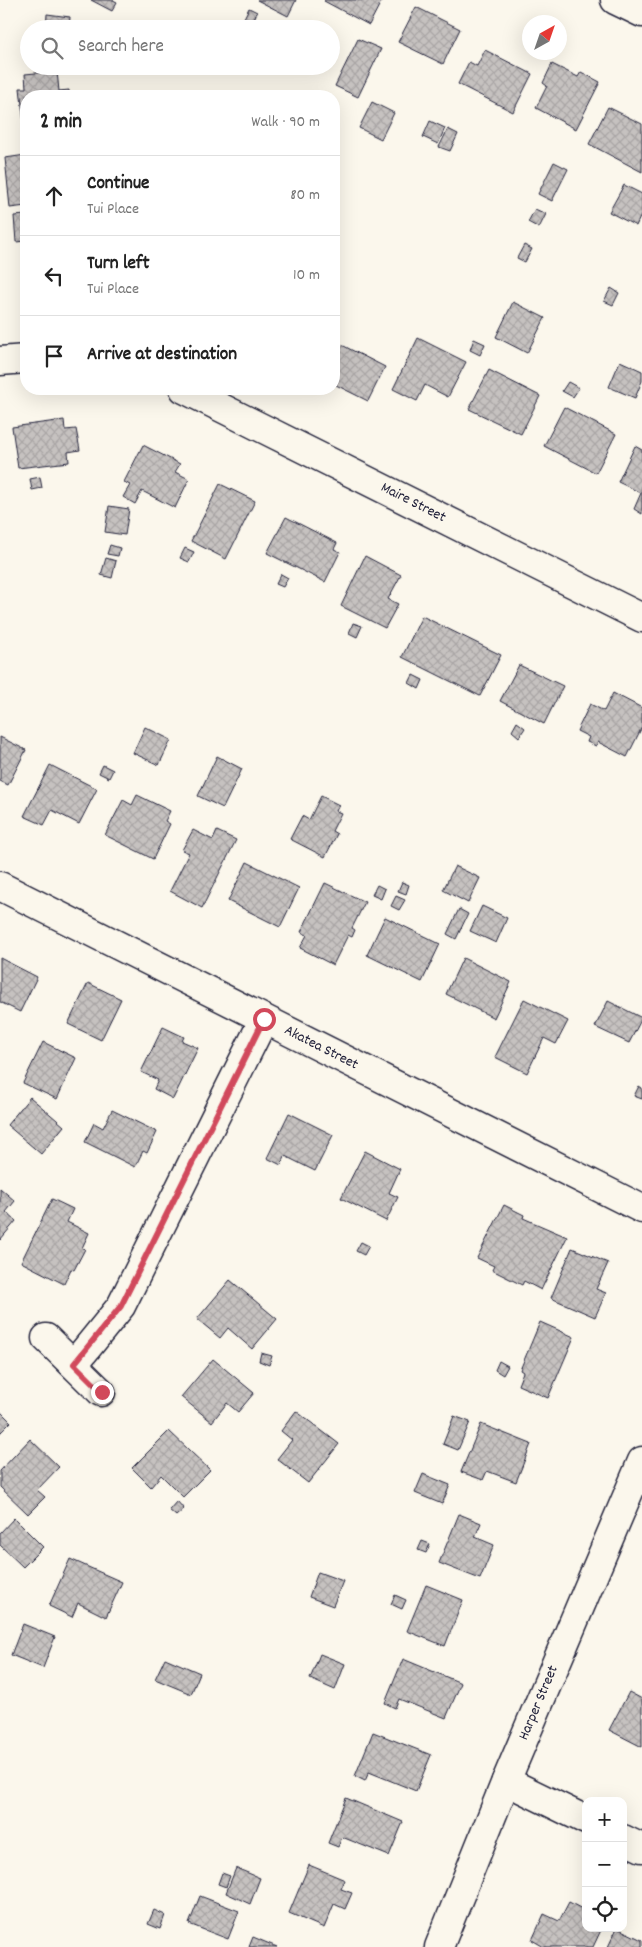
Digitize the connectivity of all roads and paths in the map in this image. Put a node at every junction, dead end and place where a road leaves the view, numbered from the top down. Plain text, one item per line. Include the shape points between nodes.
1 (615, 0) edge
2 (642, 13) edge
3 (20, 359) edge
4 (0, 361) edge
5 (196, 395) edge
6 (642, 618) edge
7 (0, 886) edge
8 (264, 1019) junction
9 (642, 1209) edge
10 (46, 1338) dead end
11 (74, 1364) junction
12 (102, 1392) dead end
13 (642, 1461) edge
14 (506, 1781) junction
15 (582, 1818) edge
16 (627, 1841) edge
17 (642, 1848) edge
18 (439, 1947) edge

1 - 2 street
3 - 4 street
5 - 6 street, Maire Street
7 - 8 street, Akatea Street
8 - 9 street, Akatea Street
8 - 11 street via 121,1306
10 - 11 street
11 - 12 street
13 - 14 street, Harper Street
14 - 15 street
14 - 18 street, Harper Street
16 - 17 street

